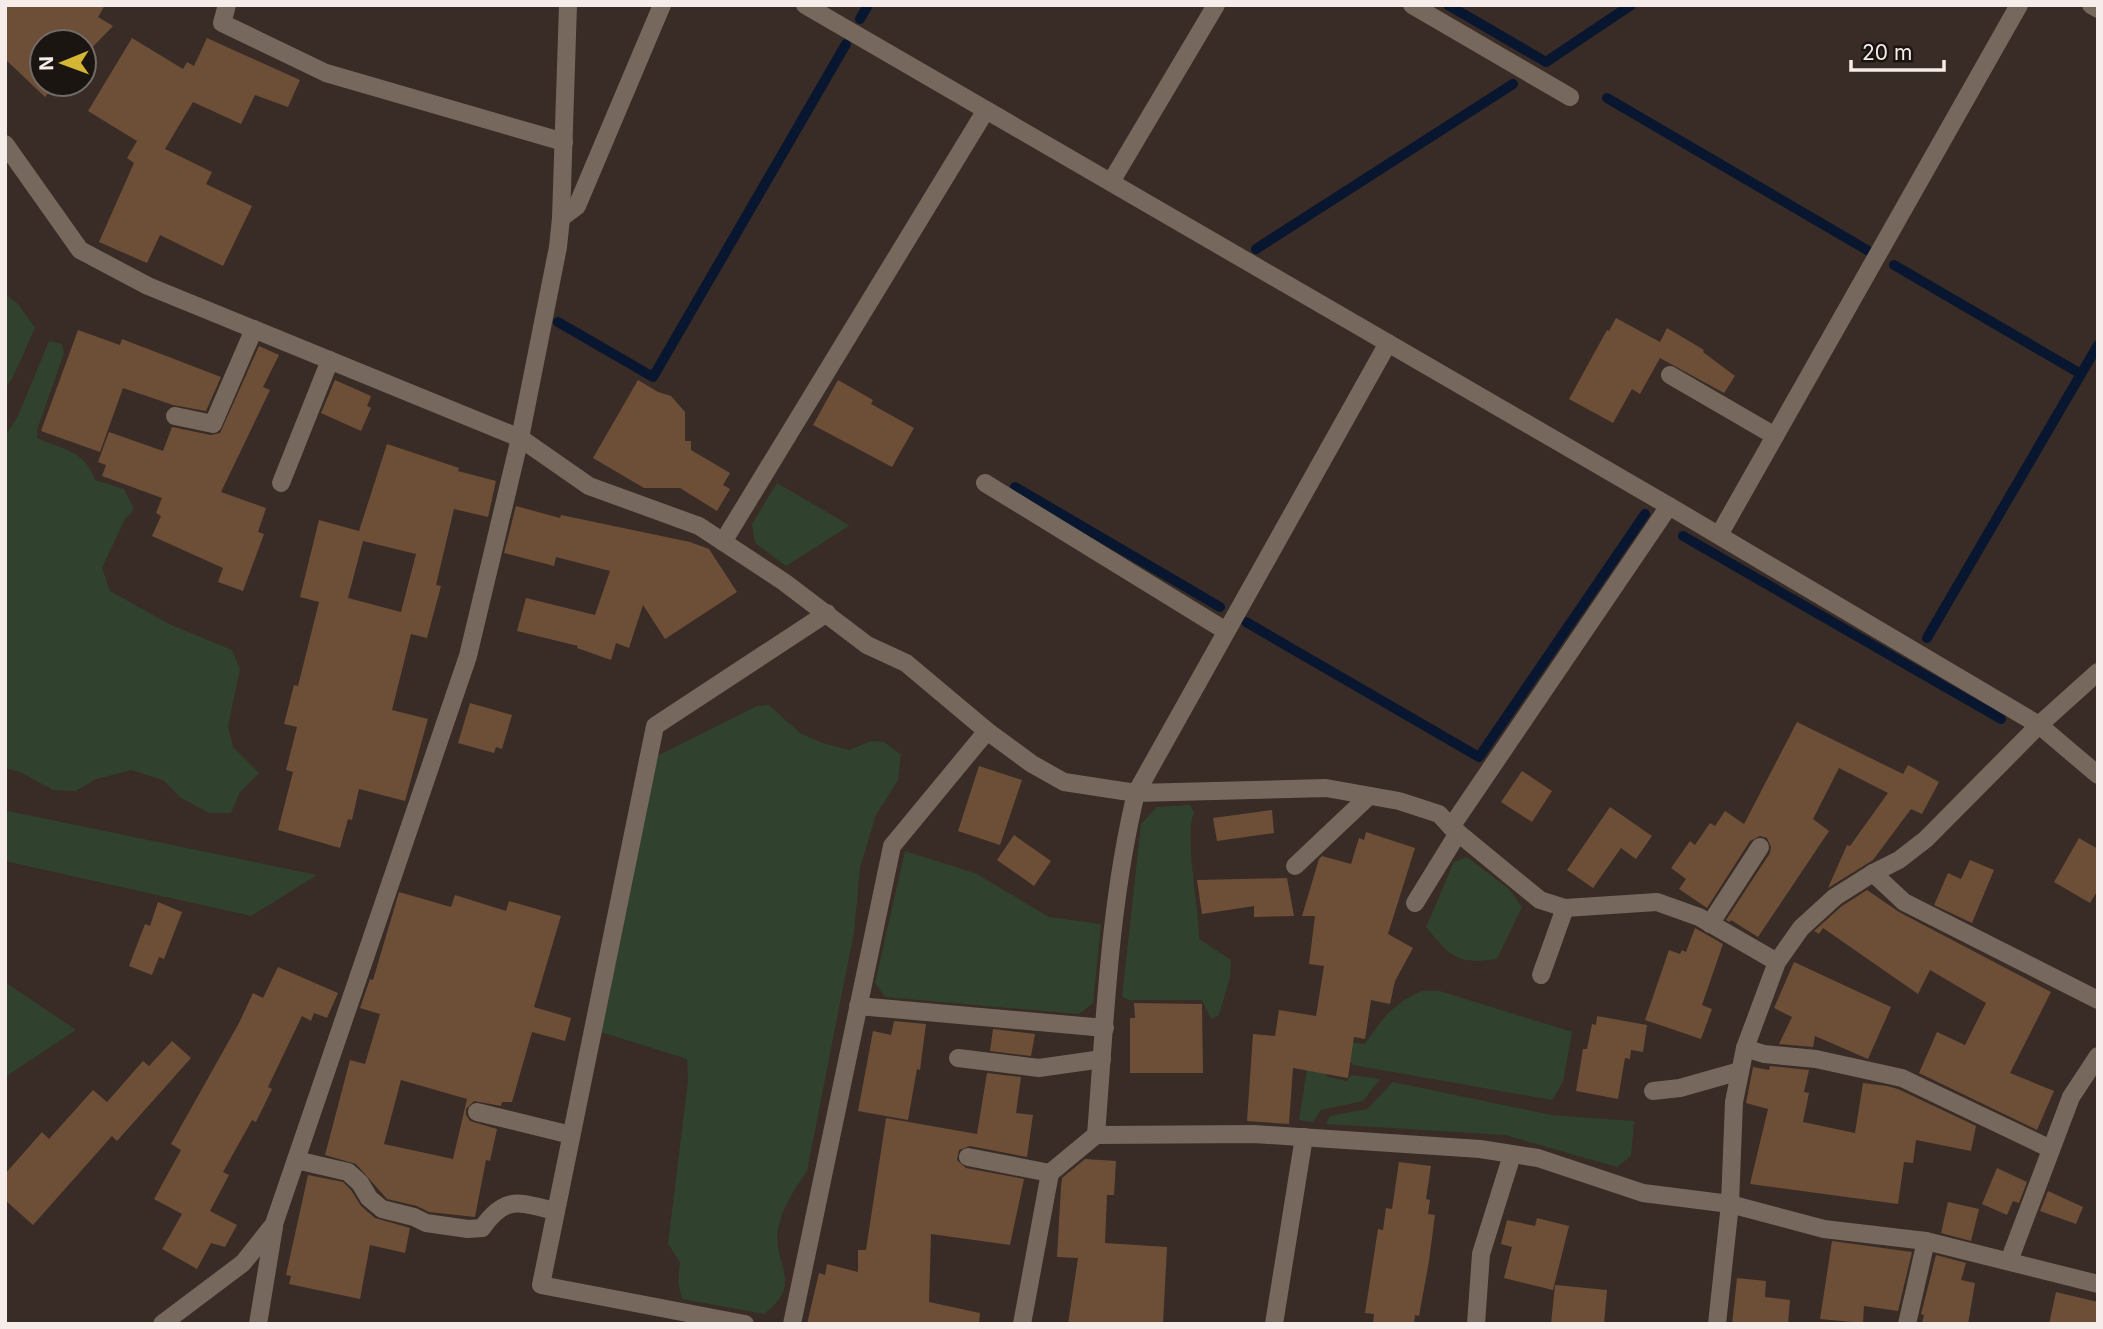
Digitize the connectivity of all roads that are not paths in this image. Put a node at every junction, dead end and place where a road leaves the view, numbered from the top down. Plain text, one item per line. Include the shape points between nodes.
1 (227, 5) edge
2 (568, 5) edge
3 (662, 5) edge
4 (805, 5) edge
5 (1216, 5) edge
6 (1412, 5) edge
7 (2019, 5) edge
8 (2091, 5) edge
9 (2098, 9) edge
10 (1570, 97) dead end
11 (986, 110) junction
12 (564, 142) junction
13 (5, 144) edge
14 (1111, 182) junction
15 (561, 218) junction
16 (254, 329) junction
17 (1388, 342) junction
18 (330, 360) junction
19 (1670, 375) dead end
20 (175, 416) dead end
21 (1775, 436) junction
22 (520, 438) junction
23 (281, 483) dead end
24 (985, 483) dead end
25 (1669, 506) junction
26 (1719, 536) junction
27 (723, 542) junction
28 (827, 613) junction
29 (1226, 631) junction
30 (2098, 672) edge
31 (2039, 725) junction
32 (988, 731) junction
33 (2098, 775) edge
34 (1136, 793) junction
35 (1369, 796) junction
36 (1455, 830) junction
37 (1760, 847) dead end
38 (1296, 866) dead end
39 (1873, 873) junction
40 (1415, 903) dead end
41 (1565, 908) junction
42 (1710, 924) junction
43 (1777, 962) junction
44 (1541, 975) dead end
45 (2098, 1000) edge
46 (858, 1006) junction
47 (1105, 1028) junction
48 (1745, 1048) junction
49 (2098, 1056) edge
50 (958, 1058) dead end
51 (1102, 1059) junction
52 (1740, 1071) junction
53 (1653, 1091) dead end
54 (477, 1112) dead end
55 (571, 1135) junction
56 (1096, 1135) junction
57 (1304, 1137) junction
58 (2051, 1149) junction
59 (1512, 1155) junction
60 (968, 1157) dead end
61 (296, 1160) junction
62 (1050, 1173) junction
63 (1730, 1204) junction
64 (556, 1211) junction
65 (274, 1224) junction
66 (1926, 1241) junction
67 (2009, 1261) junction
68 (2098, 1284) edge
69 (652, 1315) edge
70 (162, 1324) edge
71 (258, 1324) edge
72 (745, 1324) edge
73 (792, 1324) edge
74 (1023, 1324) edge
75 (1275, 1324) edge
76 (1476, 1324) edge
77 (1717, 1324) edge
78 (1907, 1324) edge

1 - 12 street via 222,23 326,73
2 - 12 street
3 - 15 street via 576,206
4 - 11 street
5 - 14 street
6 - 10 street
7 - 21 street
8 - 9 street
11 - 14 street
11 - 27 street
12 - 15 street
13 - 16 street via 80,250 148,286
14 - 17 street
15 - 22 street
16 - 18 street
16 - 20 street via 213,424
17 - 25 street
17 - 29 street
18 - 22 street
18 - 23 street
19 - 21 street
21 - 26 street
22 - 27 street via 589,486 699,526
22 - 61 street via 468,656
24 - 29 street
25 - 26 street
25 - 36 street
26 - 31 street
27 - 28 street
28 - 32 street via 867,645 906,663
28 - 55 street via 655,726
29 - 34 street
30 - 31 street
31 - 33 street
31 - 39 street via 1926,839
32 - 34 street via 1065,782
32 - 46 street via 892,845
34 - 35 street via 1326,788
34 - 47 street via 1123,847
35 - 36 street via 1439,814
35 - 38 street
36 - 40 street
36 - 41 street via 1540,900
37 - 42 street
39 - 43 street via 1835,897 1801,928
39 - 45 street via 1904,902
41 - 42 street via 1657,902
41 - 44 street
42 - 43 street
43 - 48 street
46 - 47 street
46 - 73 street
47 - 51 street
48 - 52 street
48 - 58 street via 1902,1078
49 - 58 street via 2071,1097
50 - 51 street via 1039,1068
51 - 56 street
52 - 53 street
52 - 63 street via 1732,1124
54 - 55 street
55 - 64 street
56 - 57 street
56 - 62 street
57 - 59 street
57 - 75 street
58 - 67 street
59 - 63 street via 1538,1158 1643,1193
59 - 76 street via 1481,1254
60 - 62 street
61 - 64 street via 348,1172 382,1209 426,1223 482,1228 503,1205
61 - 65 street
62 - 74 street
63 - 66 street via 1824,1229
63 - 77 street
64 - 69 street via 541,1285
65 - 70 street via 243,1263
65 - 71 street
66 - 67 street
66 - 78 street
67 - 68 street
69 - 72 street

